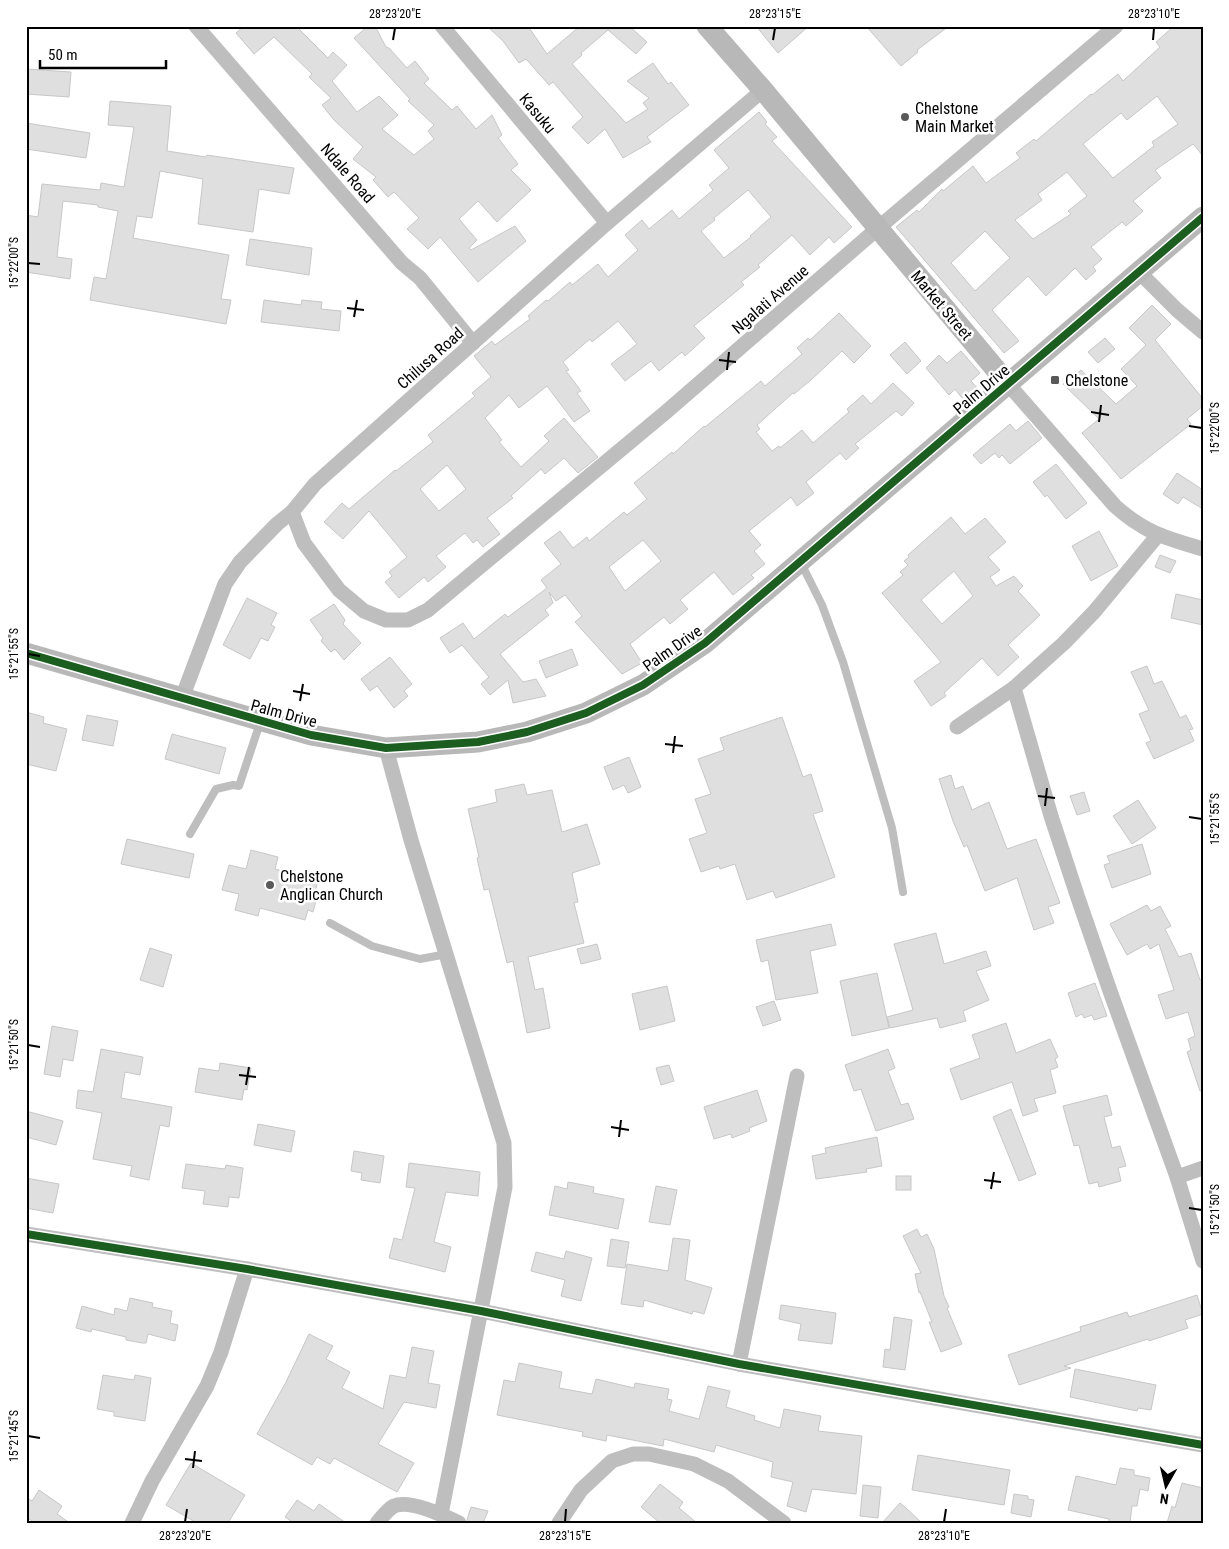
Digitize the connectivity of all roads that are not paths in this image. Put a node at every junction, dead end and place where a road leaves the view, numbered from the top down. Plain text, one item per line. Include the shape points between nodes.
1 (196, 26) edge
2 (442, 26) edge
3 (707, 26) edge
4 (1116, 26) edge
5 (763, 90) junction
6 (1203, 218) edge
7 (607, 222) junction
8 (877, 229) junction
9 (1138, 271) junction
10 (1203, 332) edge
11 (473, 343) junction
12 (1008, 384) junction
13 (292, 512) junction
14 (1158, 535) junction
15 (1203, 548) edge
16 (800, 561) junction
17 (26, 652) edge
18 (1014, 688) junction
19 (182, 698) junction
20 (261, 721) junction
21 (957, 727) dead end
22 (386, 748) junction
23 (190, 834) dead end
24 (903, 892) dead end
25 (330, 923) dead end
26 (447, 954) junction
27 (797, 1076) dead end
28 (1203, 1168) edge
29 (1177, 1176) junction
30 (26, 1234) edge
31 (1203, 1261) edge
32 (247, 1269) junction
33 (481, 1311) junction
34 (739, 1364) junction
35 (1203, 1445) edge
36 (441, 1514) junction
37 (132, 1523) edge
38 (377, 1523) edge
39 (459, 1523) edge
40 (559, 1523) edge
41 (784, 1523) edge

1 - 11 street, Ndale Road via 402,263 420,278
2 - 7 street, Kasuku
3 - 5 street, Market Street
4 - 8 street, Ngalati Avenue
5 - 7 street, Chilusa Road
5 - 8 street, Market Street
6 - 9 street, Palm Drive
7 - 11 street, Chilusa Road
8 - 12 street, Market Street
8 - 13 street, Ngalati Avenue via 666,412 446,596 408,620 386,620 364,611 340,590 304,543
9 - 10 street
9 - 12 street, Palm Drive
11 - 13 street, Chilusa Road via 315,484
12 - 14 street, Market Street via 1115,506
12 - 16 street, Palm Drive
13 - 19 street, Chilusa Road via 240,562 225,584
14 - 15 street, Market Street
14 - 18 street via 1094,612
16 - 22 street, Palm Drive via 705,643 643,685 586,713 527,732 478,742
16 - 24 lane via 822,605 843,662 892,828
17 - 19 street, Palm Drive
18 - 21 street
18 - 29 street via 1080,904
19 - 20 street, Palm Drive
20 - 22 street, Palm Drive via 311,735
20 - 23 lane via 240,786 216,789
22 - 26 street
25 - 26 lane via 372,946 420,959
26 - 33 street via 504,1143 505,1188
27 - 34 street
28 - 29 street
29 - 31 street
30 - 32 street
32 - 33 street
32 - 37 street via 207,1386 152,1481
33 - 34 street
33 - 36 street
34 - 35 street
36 - 38 street via 410,1505 395,1506
36 - 39 street
40 - 41 street via 581,1490 612,1461 632,1454 649,1454 694,1464 728,1481

